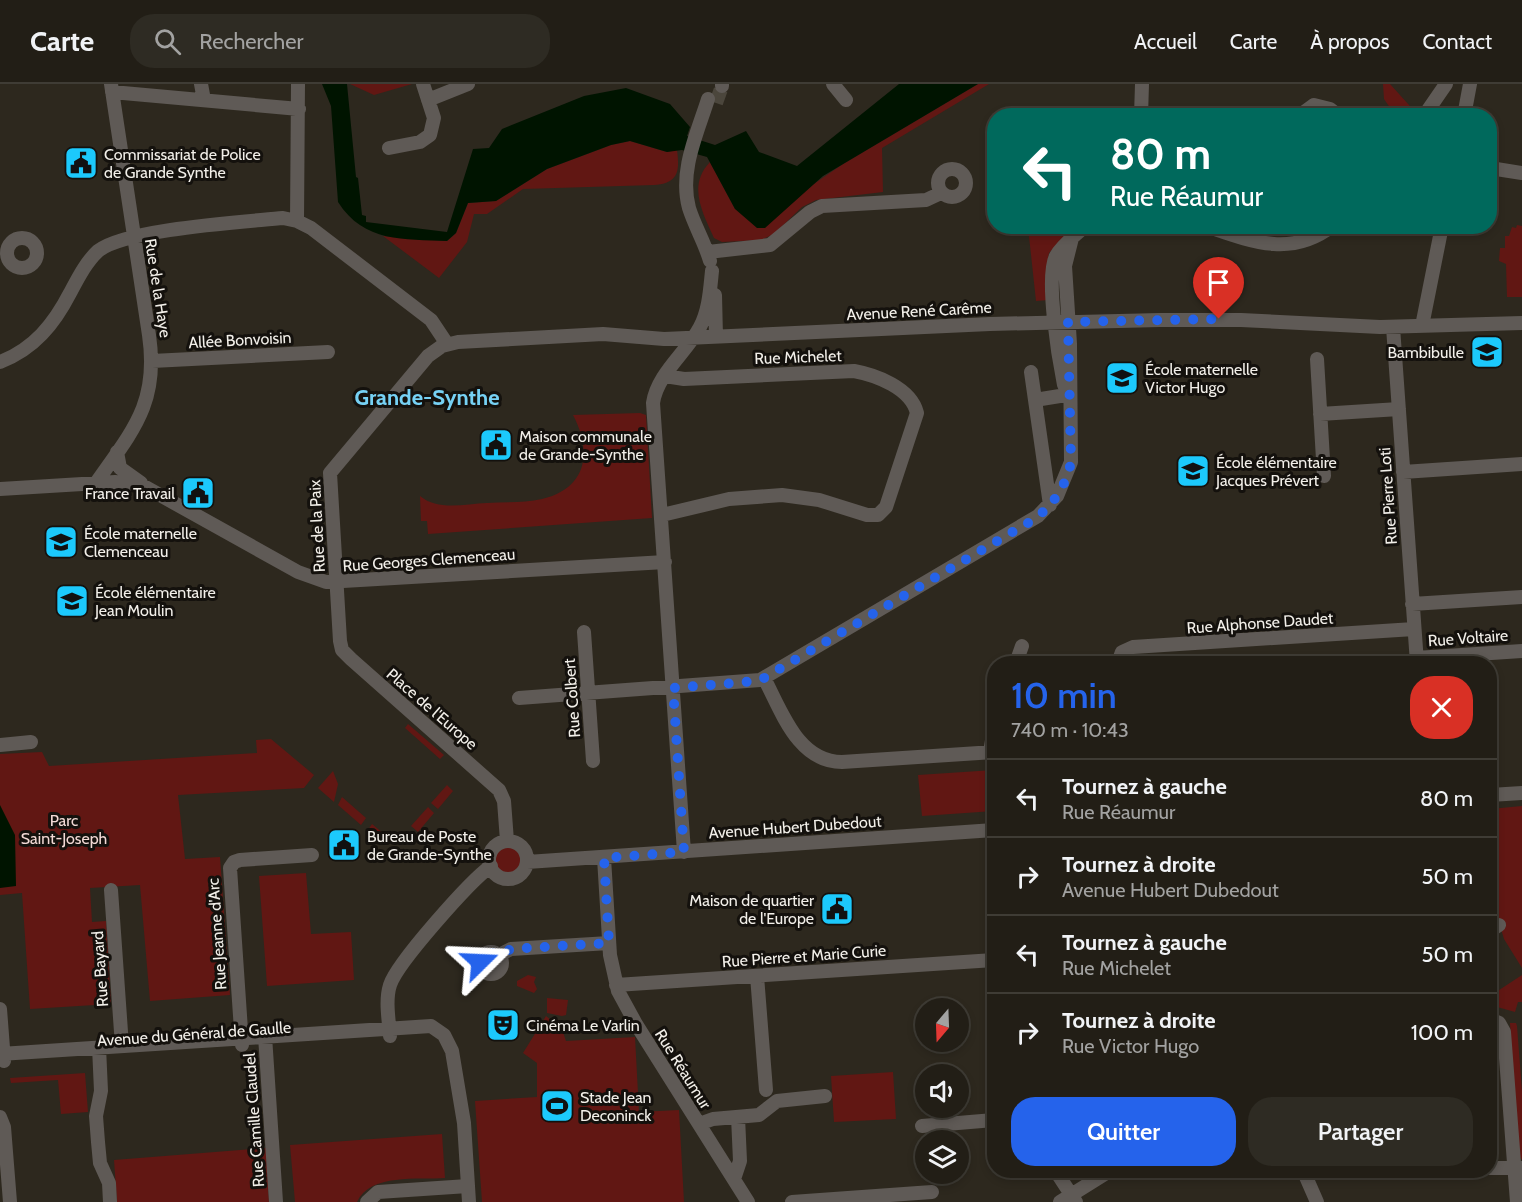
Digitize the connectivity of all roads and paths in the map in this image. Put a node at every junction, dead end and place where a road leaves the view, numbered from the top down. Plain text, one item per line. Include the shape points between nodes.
1 (201, 84) edge
2 (298, 84) edge
3 (423, 84) edge
4 (468, 84) edge
5 (833, 84) edge
6 (1142, 84) edge
7 (1446, 84) edge
8 (1470, 84) edge
9 (111, 88) edge
10 (204, 100) junction
11 (428, 100) junction
12 (846, 100) dead end
13 (712, 101) tunnel mouth
14 (1141, 108) edge
15 (1310, 108) edge
16 (1326, 108) edge
17 (1430, 108) edge
18 (1466, 108) edge
19 (299, 109) junction
20 (389, 148) dead end
21 (1497, 169) edge
22 (1522, 173) edge
23 (942, 193) dead end
24 (297, 220) junction
25 (1076, 234) edge
26 (1230, 234) edge
27 (1320, 234) edge
28 (1440, 234) edge
29 (133, 236) junction
30 (708, 252) junction
31 (712, 271) junction
32 (1062, 322) junction
33 (1522, 323) edge
34 (1422, 326) junction
35 (1393, 327) junction
36 (716, 336) junction
37 (694, 337) junction
38 (447, 344) junction
39 (328, 352) dead end
40 (1317, 359) dead end
41 (152, 361) junction
42 (0, 363) edge
43 (1031, 372) dead end
44 (668, 377) junction
45 (1035, 400) junction
46 (1067, 400) junction
47 (1399, 409) junction
48 (1320, 414) junction
49 (117, 452) junction
50 (1522, 464) edge
51 (1403, 472) junction
52 (1324, 476) dead end
53 (96, 483) junction
54 (147, 487) junction
55 (0, 489) edge
56 (1050, 505) junction
57 (662, 515) junction
58 (665, 562) junction
59 (336, 582) junction
60 (1522, 597) edge
61 (337, 600) joint
62 (1412, 604) junction
63 (1414, 629) junction
64 (584, 632) dead end
65 (1022, 646) dead end
66 (1522, 651) edge
67 (1018, 656) edge
68 (1121, 656) edge
69 (1416, 656) edge
70 (1463, 656) edge
71 (764, 678) junction
72 (673, 688) junction
73 (588, 694) junction
74 (519, 699) dead end
75 (32, 742) dead end
76 (0, 745) edge
77 (987, 752) edge
78 (593, 761) dead end
79 (1522, 793) edge
80 (1497, 795) edge
81 (987, 830) edge
82 (507, 841) junction
83 (684, 852) junction
84 (312, 855) dead end
85 (604, 858) junction
86 (526, 862) junction
87 (491, 866) junction
88 (111, 891) dead end
89 (609, 943) junction
90 (499, 955) dead end
91 (987, 960) edge
92 (757, 976) junction
93 (616, 985) junction
94 (0, 1009) edge
95 (1497, 1022) edge
96 (390, 1032) junction
97 (265, 1041) junction
98 (241, 1042) junction
99 (122, 1046) junction
100 (99, 1052) junction
101 (2, 1059) edge
102 (766, 1090) dead end
103 (825, 1096) dead end
104 (0, 1117) edge
105 (738, 1117) junction
106 (987, 1121) edge
107 (699, 1124) junction
108 (922, 1126) dead end
109 (1497, 1168) edge
110 (1519, 1168) edge
111 (1059, 1178) edge
112 (1100, 1178) edge
113 (1306, 1178) edge
114 (734, 1179) junction
115 (464, 1186) junction
116 (932, 1192) dead end
117 (1069, 1200) edge
118 (10, 1202) edge
119 (110, 1202) edge
120 (276, 1202) edge
121 (367, 1202) edge
122 (461, 1202) edge
123 (469, 1202) edge
124 (748, 1202) edge
125 (792, 1202) edge
126 (1317, 1202) edge
127 (1517, 1202) edge

1 - 10 street
2 - 19 street
3 - 11 street
4 - 11 street
5 - 12 street
6 - 14 street
7 - 17 street
8 - 18 street
9 - 10 street
9 - 29 street, Rue de la Haye
10 - 19 street
11 - 20 street via 434,118 427,138
13 - 30 street via 686,186 692,216
15 - 16 street
19 - 24 street
21 - 22 street
23 - 30 street via 926,200 822,206 770,245
24 - 29 street via 275,219
24 - 38 street via 431,320
25 - 32 street via 1065,266
26 - 27 street via 1279,246 1309,241
28 - 34 street
29 - 41 street, Rue de la Haye
29 - 42 street via 110,243 94,256 50,326 33,343
30 - 31 street
31 - 36 street
31 - 37 street via 706,312
32 - 35 street, Avenue René Carême via 1219,319
32 - 36 street, Avenue René Carême
32 - 46 street
33 - 34 street, Avenue René Carême
34 - 35 street, Avenue René Carême
35 - 47 street, Rue Pierre Loti
36 - 37 street, Avenue René Carême
36 - 44 street
37 - 38 street, Avenue René Carême via 651,339 603,334
37 - 44 street
38 - 59 street, Rue de la Paix via 428,356 330,472
39 - 41 street, Allée Bonvoisin
40 - 48 street
41 - 49 street, Rue de la Haye via 144,410
43 - 45 street
44 - 57 street via 657,389 653,403
44 - 57 street, Rue Michelet via 854,371 880,379 905,395 915,406 917,417 884,510 878,515 867,516 789,495 742,497
45 - 46 street
45 - 56 street
46 - 56 street via 1071,462 1065,482
47 - 48 street
47 - 51 street, Rue Pierre Loti
48 - 52 street
49 - 53 street, Rue de la Haye
49 - 54 street, Rue Georges Clemenceau via 120,468
50 - 51 street
51 - 62 street, Rue Pierre Loti
53 - 54 street, Rue Georges Clemenceau via 129,482
53 - 55 street, Rue Georges Clemenceau
54 - 59 street, Rue Georges Clemenceau via 298,572
56 - 71 street via 1033,520
57 - 58 street
58 - 59 street, Rue Georges Clemenceau
58 - 72 street
59 - 61 street, Rue de la Paix
60 - 62 street
61 - 82 street, Place de l'Europe via 344,653 499,790 504,801
62 - 63 street, Rue Pierre Loti
63 - 68 street, Rue Alphonse Daudet via 1133,647
63 - 69 street, Rue Pierre Loti
64 - 73 street, Rue Colbert
65 - 67 street
66 - 70 street, Rue Voltaire
71 - 72 street
71 - 77 street via 796,736 813,755 826,761
72 - 73 street
72 - 83 street
73 - 74 street
73 - 78 street, Rue Colbert
75 - 76 street
79 - 80 street
81 - 83 street, Avenue Hubert Dubedout
82 - 86 street via 520,846 526,853
82 - 87 street via 492,850
83 - 85 street, Avenue Hubert Dubedout
84 - 98 street, Rue Jeanne d'Arc via 240,860 230,868
85 - 86 street, Avenue Hubert Dubedout
85 - 89 street, Rue Réaumur
86 - 87 street via 522,872 511,878 499,875
87 - 96 street via 399,968 388,995
88 - 99 street, Rue Bayard
89 - 90 street via 511,949
89 - 93 street, Rue Réaumur
91 - 92 street, Rue Pierre et Marie Curie
92 - 93 street, Rue Pierre et Marie Curie
92 - 102 street
93 - 107 street, Rue Réaumur via 631,1017
94 - 101 street
95 - 110 street via 1504,1032
96 - 97 street, Avenue du Général de Gaulle
96 - 115 street, Avenue du Général de Gaulle via 424,1025 444,1035 451,1047 457,1090 455,1124
97 - 98 street, Avenue du Général de Gaulle
97 - 120 street, Rue Camille Claudel
98 - 99 street, Avenue du Général de Gaulle
98 - 100 street, Avenue du Général de Gaulle
99 - 100 street, Avenue du Général de Gaulle
100 - 101 street, Avenue du Général de Gaulle
100 - 119 street via 101,1095 96,1116 100,1163 109,1183
103 - 105 street, Rue Réaumur via 777,1101 759,1115
104 - 118 street
105 - 107 street, Rue Réaumur
105 - 114 street via 740,1161
106 - 108 street
107 - 114 street, Rue Réaumur
109 - 110 street
110 - 127 street
111 - 117 street
112 - 117 street
113 - 126 street
114 - 124 street, Rue Réaumur
115 - 121 street via 378,1192
115 - 122 street
115 - 123 street
116 - 125 street

